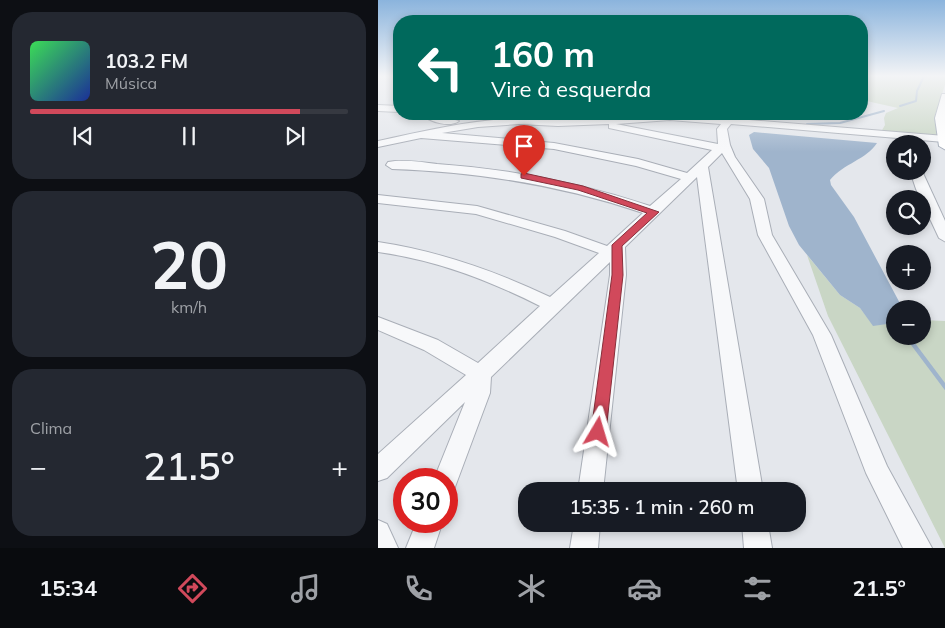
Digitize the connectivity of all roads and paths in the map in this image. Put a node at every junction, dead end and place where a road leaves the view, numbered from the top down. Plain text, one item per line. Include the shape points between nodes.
1 (945, 102) edge
2 (378, 108) edge
3 (393, 109) edge
4 (434, 120) edge
5 (520, 120) edge
6 (549, 120) edge
7 (603, 120) edge
8 (708, 120) edge
9 (454, 121) edge
10 (724, 122) junction
11 (596, 123) junction
12 (423, 135) junction
13 (886, 139) edge
14 (931, 142) edge
15 (945, 143) edge
16 (378, 144) edge
17 (721, 147) junction
18 (392, 165) dead end
19 (696, 172) junction
20 (919, 180) edge
21 (378, 199) edge
22 (654, 212) junction
23 (946, 238) edge
24 (378, 247) edge
25 (613, 248) junction
26 (554, 306) junction
27 (378, 323) edge
28 (480, 375) junction
29 (450, 468) edge
30 (378, 470) edge
31 (592, 482) edge
32 (749, 482) edge
33 (586, 532) edge
34 (756, 532) edge
35 (378, 533) edge
36 (426, 533) edge
37 (384, 548) edge
38 (420, 548) edge
39 (584, 548) edge
40 (758, 548) edge
41 (918, 548) edge

1 - 15 main road via 941,118
2 - 3 street
4 - 9 street
5 - 9 street
6 - 11 street via 569,124
7 - 11 street
8 - 10 street
9 - 12 street
10 - 13 street
10 - 15 street
10 - 17 street
11 - 17 street
12 - 16 street
12 - 19 street via 554,146
14 - 15 street
17 - 19 street
17 - 41 street via 758,199 765,235 772,251 822,335 878,473
18 - 22 street via 469,169 542,179 614,197
19 - 22 street
19 - 32 street
20 - 23 street
21 - 25 street via 477,210
22 - 25 street
24 - 26 street via 433,257 471,269
25 - 26 street
25 - 31 street via 618,275
26 - 28 street
27 - 28 street via 429,344
28 - 29 street via 479,393
28 - 30 street
33 - 39 street
34 - 40 street
35 - 37 street
36 - 38 street

